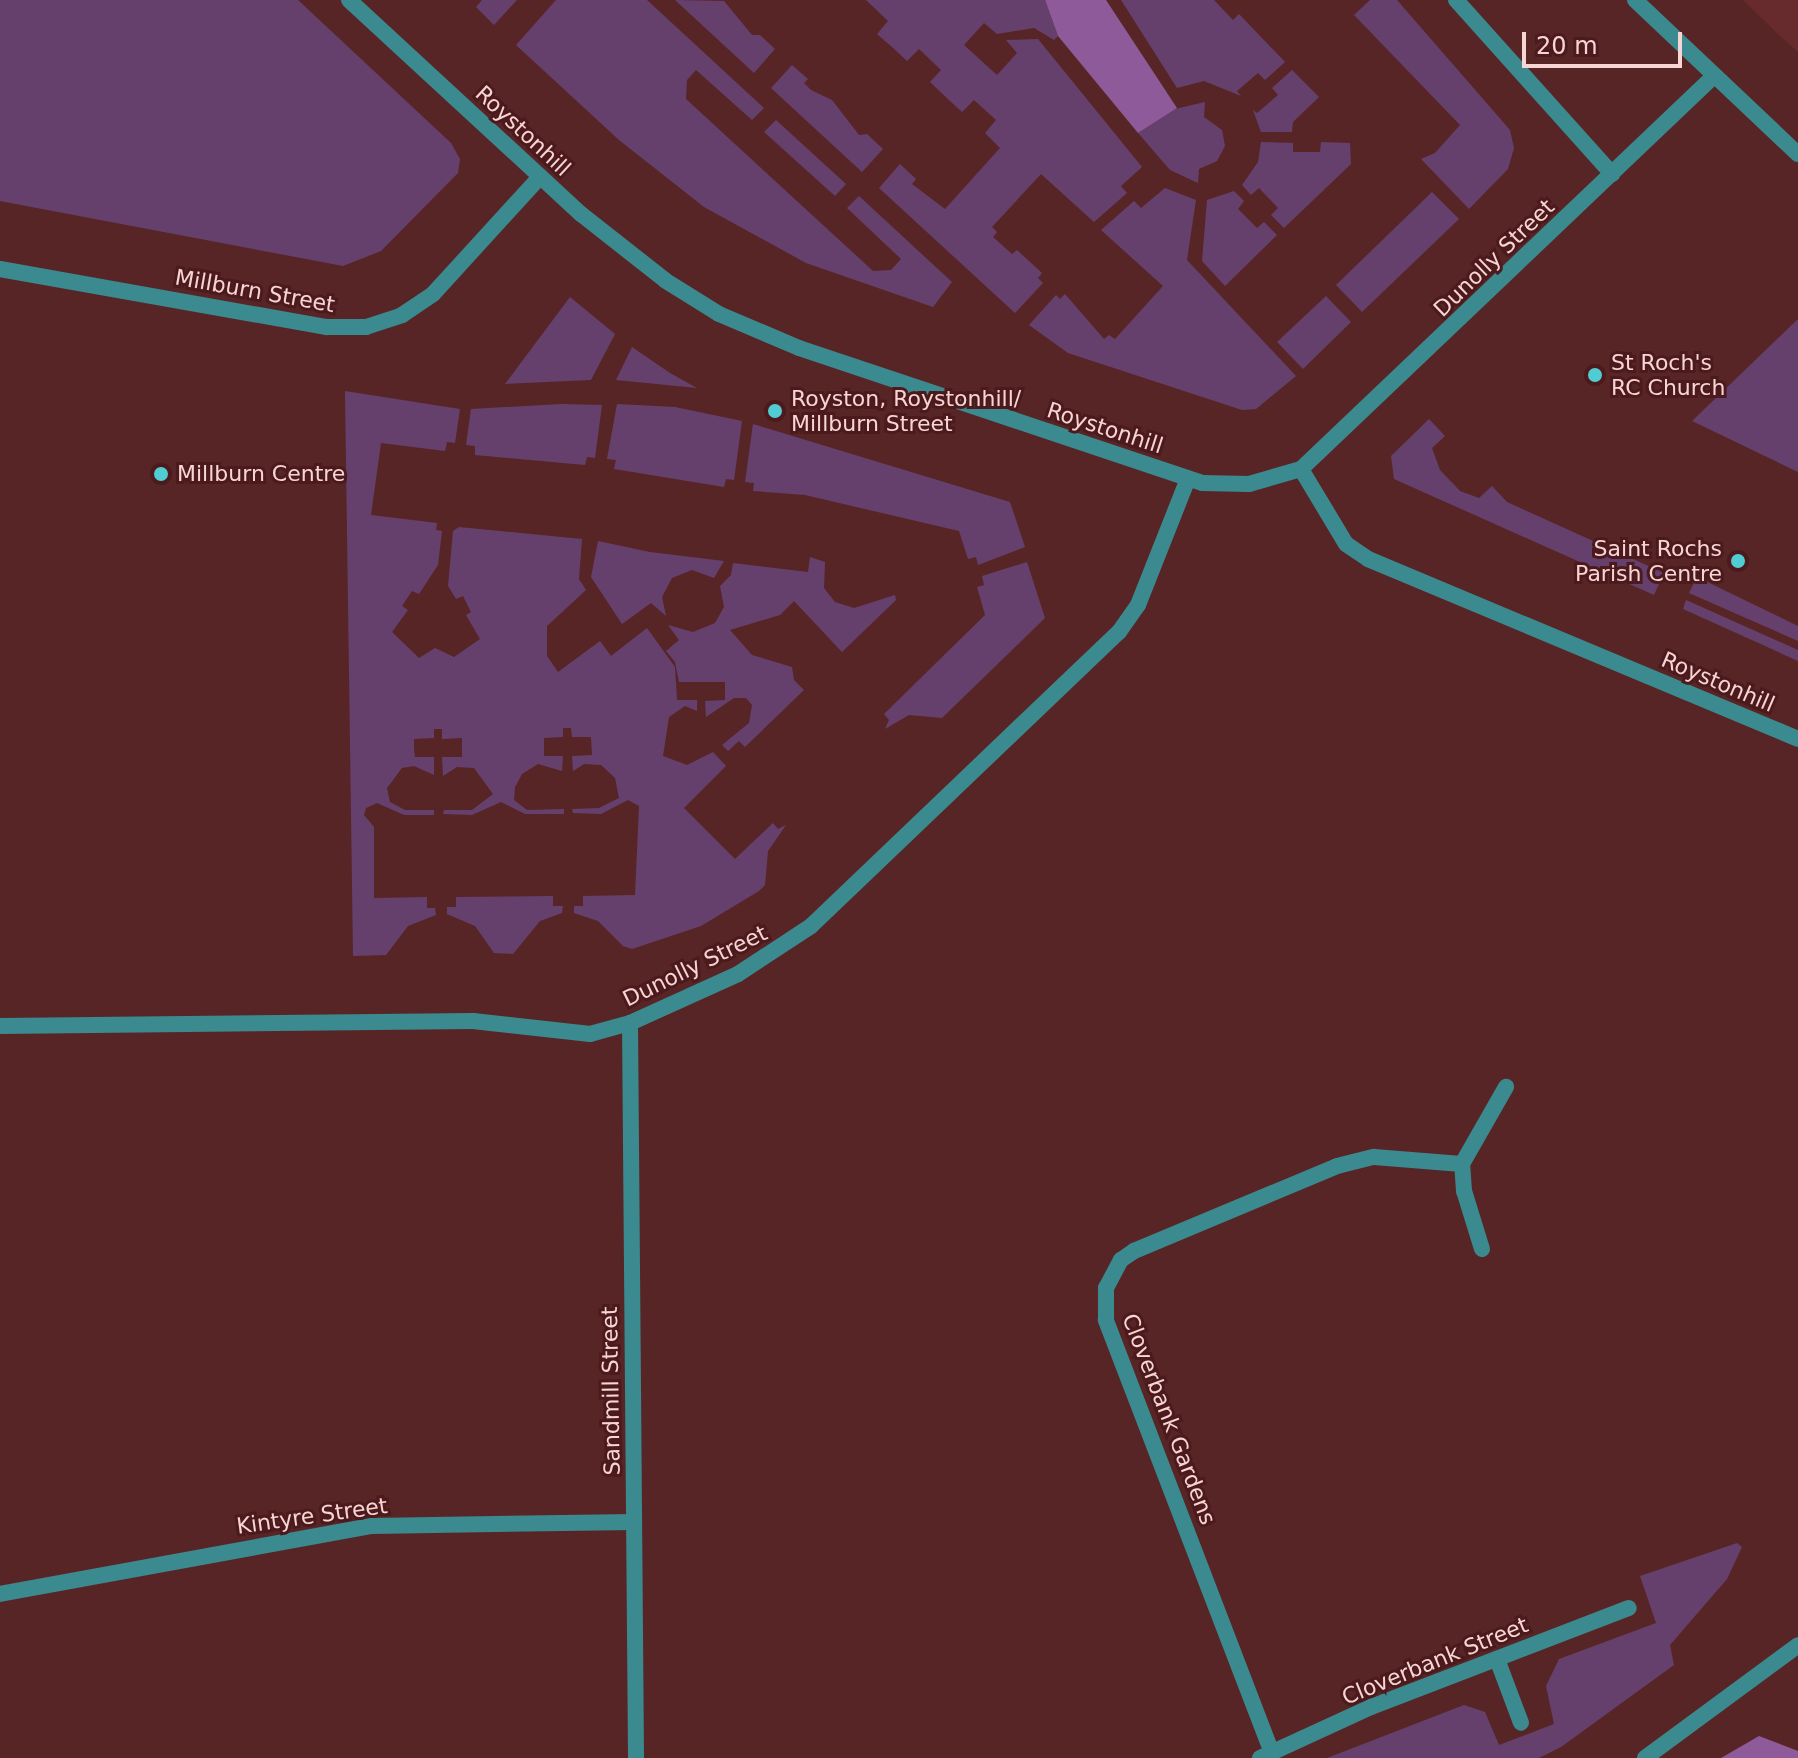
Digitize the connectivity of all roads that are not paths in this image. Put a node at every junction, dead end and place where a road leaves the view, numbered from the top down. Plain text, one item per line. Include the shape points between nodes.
1 (349, 0) edge
2 (1456, 0) edge
3 (1635, 0) edge
4 (1714, 76) junction
5 (1798, 154) edge
6 (1612, 174) junction
7 (540, 177) junction
8 (0, 269) edge
9 (1301, 469) junction
10 (1188, 479) junction
11 (1798, 739) edge
12 (630, 1023) junction
13 (0, 1026) edge
14 (1506, 1087) dead end
15 (1462, 1164) junction
16 (1482, 1249) dead end
17 (634, 1522) junction
18 (0, 1594) edge
19 (1629, 1608) dead end
20 (1798, 1645) edge
21 (1497, 1659) junction
22 (1521, 1723) dead end
23 (1266, 1756) edge
24 (636, 1758) edge
25 (1645, 1758) edge

1 - 7 street, Roystonhill
2 - 6 street
3 - 4 street
4 - 5 street
4 - 6 street, Dunolly Street
6 - 9 street, Dunolly Street
7 - 8 street, Millburn Street via 433,294 402,315 366,327 327,327
7 - 10 street, Roystonhill via 666,281 768,337
9 - 10 street, Roystonhill via 1249,484
9 - 11 street, Roystonhill via 1346,544 1368,559
10 - 12 street, Dunolly Street via 1138,605 1119,632 811,926 766,960
12 - 13 street, Dunolly Street via 568,1036 473,1021
12 - 17 street, Sandmill Street
14 - 15 street
15 - 16 street via 1464,1191
15 - 23 street, Cloverbank Gardens via 1374,1157 1337,1166 1134,1251 1121,1260 1106,1288 1106,1320
17 - 18 street, Kintyre Street via 372,1526
17 - 24 street, Sandmill Street
19 - 21 street, Cloverbank Street
20 - 25 street
21 - 22 street
21 - 23 street, Cloverbank Street

